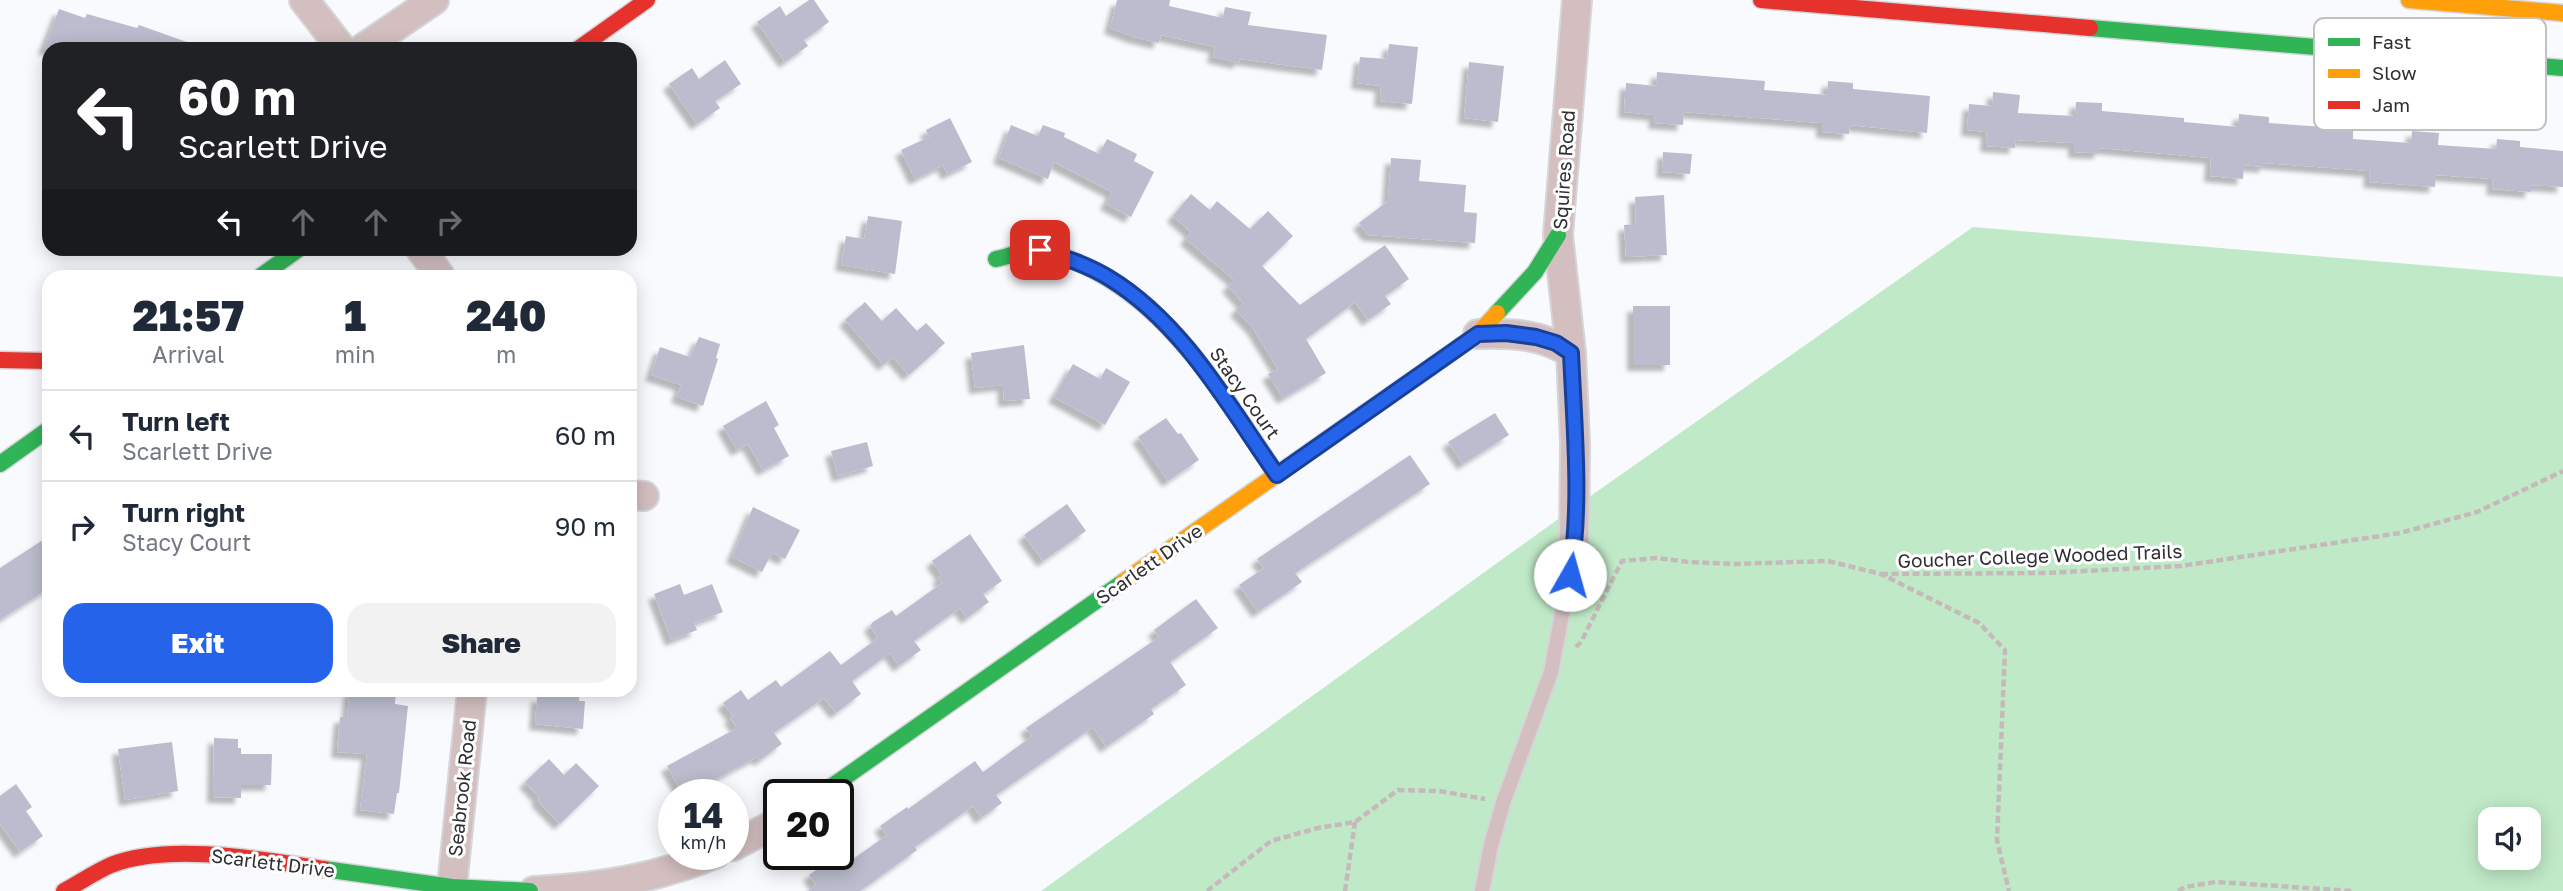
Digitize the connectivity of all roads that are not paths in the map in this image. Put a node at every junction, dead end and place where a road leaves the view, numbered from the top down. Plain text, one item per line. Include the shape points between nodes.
1 (304, 0) edge
2 (434, 0) edge
3 (647, 0) edge
4 (1577, 0) edge
5 (1761, 0) edge
6 (2409, 0) edge
7 (2563, 13) edge
8 (337, 42) edge
9 (372, 42) edge
10 (589, 42) edge
11 (2314, 47) edge
12 (1558, 236) junction
13 (289, 256) edge
14 (996, 259) dead end
15 (269, 270) edge
16 (1478, 334) junction
17 (1571, 353) junction
18 (0, 360) edge
19 (42, 361) edge
20 (42, 434) edge
21 (0, 464) edge
22 (1277, 475) junction
23 (1574, 550) joint
24 (471, 697) edge
25 (842, 779) edge
26 (669, 870) edge
27 (452, 889) edge
28 (64, 891) edge
29 (532, 891) edge
30 (1482, 891) edge

1 - 8 street
2 - 9 street
3 - 10 street
4 - 12 street, Squires Road
5 - 11 street
6 - 7 street
12 - 16 street, Scarlett Drive via 1535,272
12 - 17 street, Squires Road
13 - 15 street
14 - 22 street, Stacy Court via 1040,250 1076,261 1132,293 1194,356
16 - 17 street via 1536,337
16 - 22 street, Scarlett Drive
17 - 23 street, Squires Road
18 - 19 street
20 - 21 street
22 - 25 street, Scarlett Drive
23 - 30 lane via 1551,672 1503,803
24 - 27 street, Seabrook Road
26 - 29 street, Scarlett Drive via 590,888
27 - 28 street, Scarlett Drive via 230,855 187,855 133,859
27 - 29 street, Scarlett Drive

